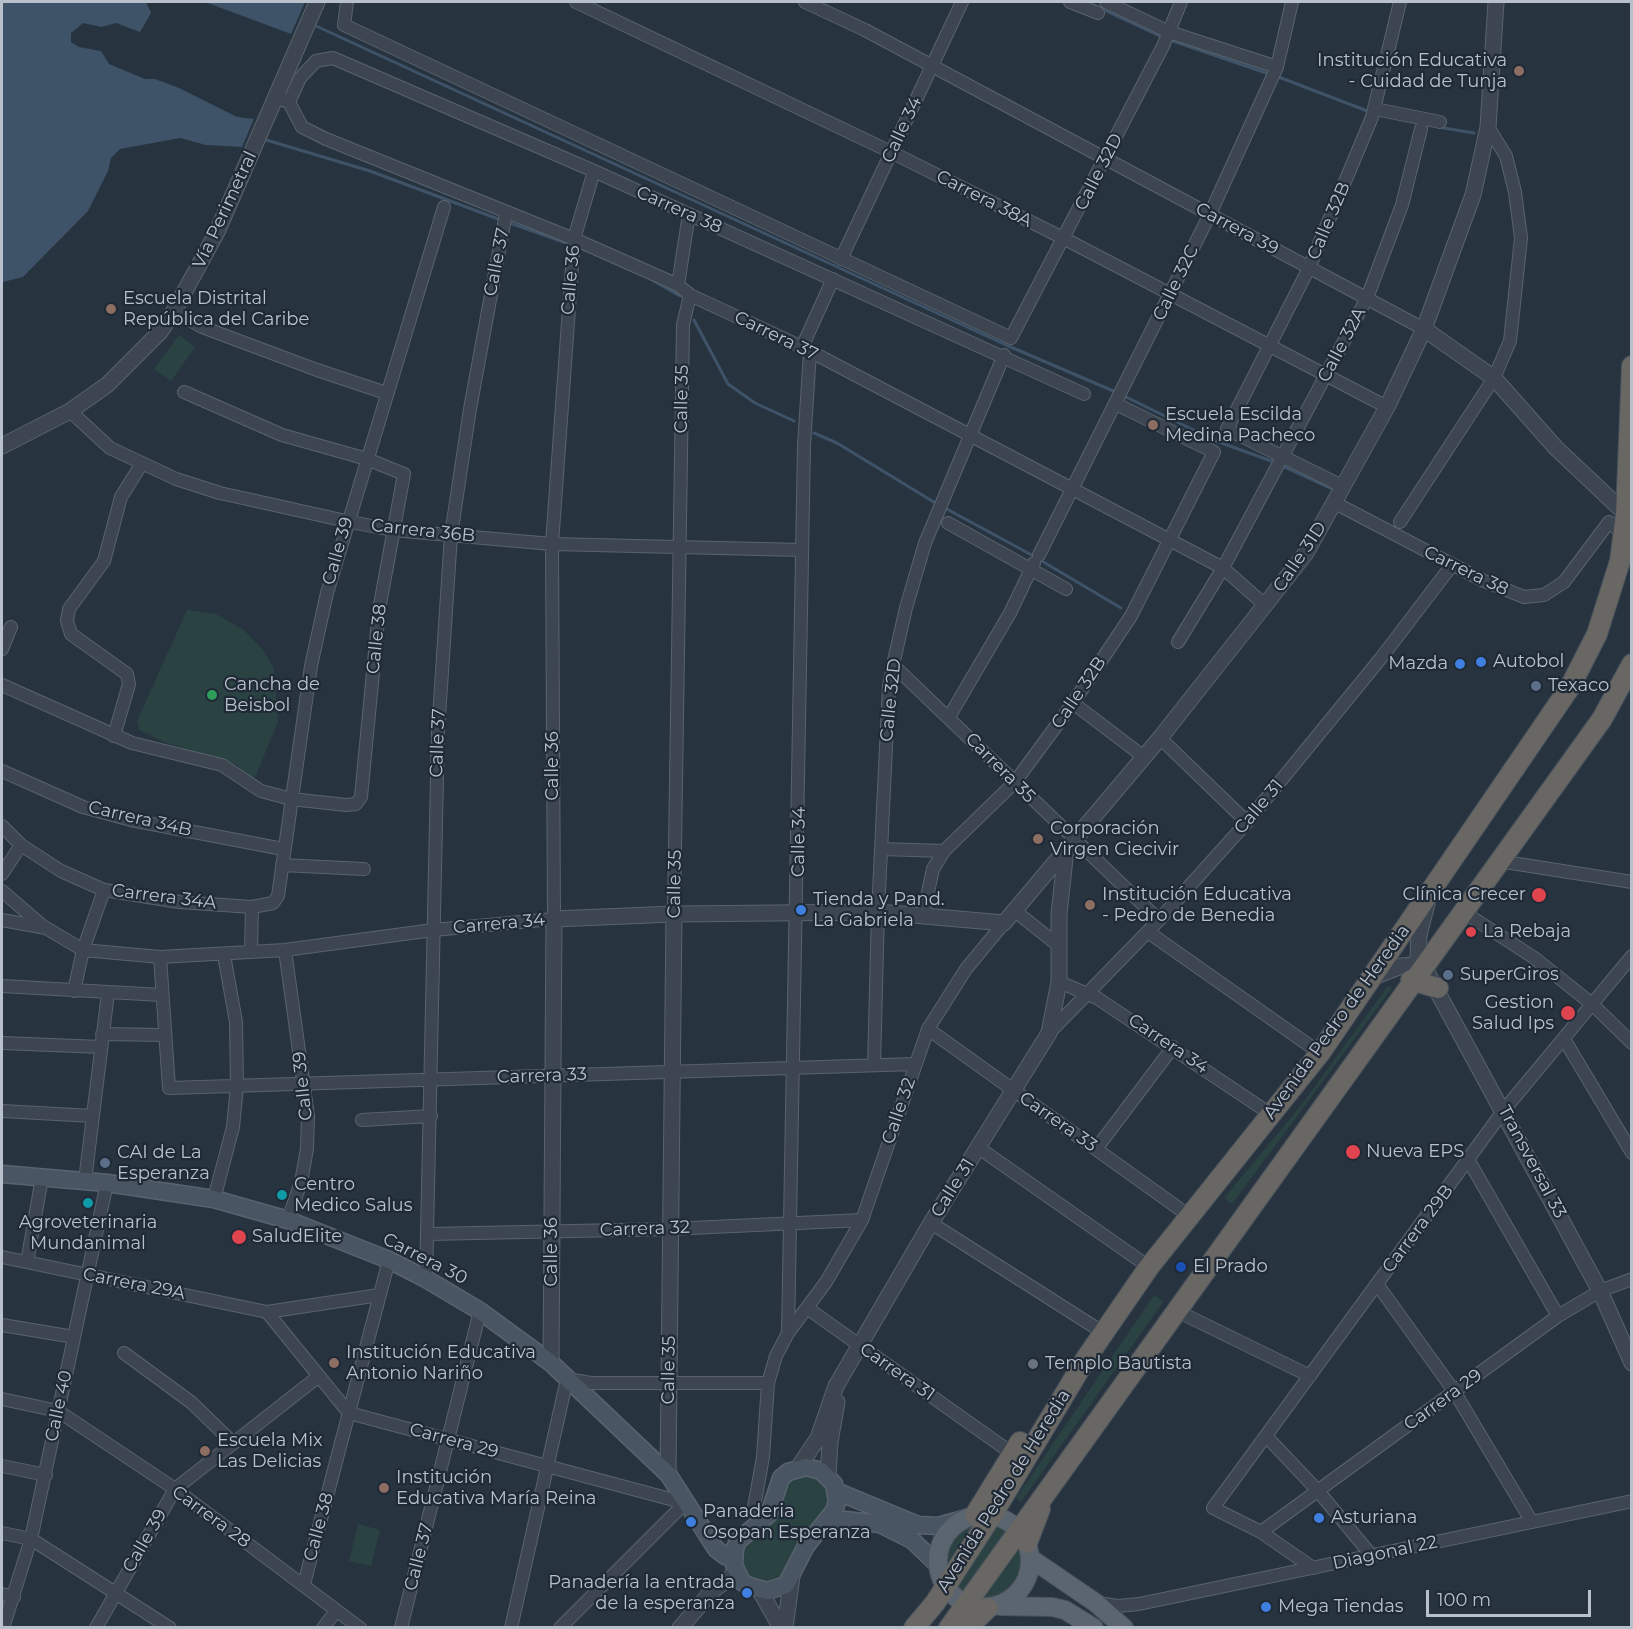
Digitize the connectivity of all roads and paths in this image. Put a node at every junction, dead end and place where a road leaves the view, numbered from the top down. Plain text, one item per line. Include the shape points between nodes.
1 (317, 2) edge
2 (347, 2) edge
3 (576, 2) edge
4 (805, 2) edge
5 (962, 2) edge
6 (1070, 2) edge
7 (1107, 2) edge
8 (1181, 2) edge
9 (1292, 2) edge
10 (1400, 2) edge
11 (1497, 2) edge
12 (1098, 13) dead end
13 (1166, 38) junction
14 (931, 67) junction
15 (1274, 72) junction
16 (278, 103) junction
17 (1374, 112) junction
18 (1440, 122) dead end
19 (1488, 128) junction
20 (1421, 129) dead end
21 (891, 152) junction
22 (1106, 159) junction
23 (594, 171) junction
24 (444, 207) dead end
25 (688, 214) junction
26 (1210, 214) junction
27 (504, 221) junction
28 (1065, 239) junction
29 (573, 246) junction
30 (841, 259) junction
31 (1310, 268) junction
32 (833, 279) junction
33 (678, 285) junction
34 (1171, 294) junction
35 (690, 296) junction
36 (1367, 298) junction
37 (183, 316) dead end
38 (1424, 329) junction
39 (1011, 338) joint
40 (1270, 346) junction
41 (806, 350) junction
42 (1004, 356) junction
43 (1632, 366) edge
44 (1326, 375) junction
45 (1494, 378) junction
46 (184, 392) dead end
47 (386, 393) junction
48 (1084, 394) dead end
49 (1117, 402) junction
50 (1387, 407) junction
51 (70, 411) junction
52 (970, 435) junction
53 (2, 446) edge
54 (367, 459) junction
55 (1280, 461) junction
56 (141, 465) junction
57 (1073, 488) junction
58 (1344, 488) junction
59 (1335, 503) junction
60 (1625, 512) edge
61 (346, 521) junction
62 (1400, 522) dead end
63 (948, 523) dead end
64 (392, 530) junction
65 (451, 535) junction
66 (1169, 538) junction
67 (552, 543) junction
68 (679, 548) junction
69 (802, 550) junction
70 (1035, 562) junction
71 (1632, 564) edge
72 (1452, 565) junction
73 (1223, 568) junction
74 (1066, 590) dead end
75 (1607, 605) junction
76 (1266, 606) junction
77 (11, 627) dead end
78 (1178, 642) dead end
79 (2, 649) edge
80 (1632, 664) edge
81 (893, 665) junction
82 (1632, 680) edge
83 (2, 685) edge
84 (1073, 703) junction
85 (949, 717) junction
86 (1602, 719) junction
87 (114, 736) junction
88 (1160, 738) junction
89 (1144, 757) junction
90 (2, 771) edge
91 (1015, 782) junction
92 (291, 799) junction
93 (1247, 822) junction
94 (2, 826) edge
95 (1070, 844) junction
96 (21, 845) junction
97 (284, 849) junction
98 (881, 849) junction
99 (944, 852) junction
100 (1499, 861) junction
101 (282, 865) junction
102 (364, 869) dead end
103 (2, 874) edge
104 (1436, 881) junction
105 (1632, 882) edge
106 (104, 890) junction
107 (2, 891) edge
108 (273, 903) joint
109 (252, 907) junction
110 (1014, 910) junction
111 (1462, 911) junction
112 (798, 912) junction
113 (878, 912) junction
114 (674, 914) junction
115 (923, 915) junction
116 (2, 920) edge
117 (554, 920) junction
118 (1159, 920) junction
119 (1004, 923) junction
120 (46, 928) junction
121 (433, 930) junction
122 (1148, 932) junction
123 (1059, 946) junction
124 (83, 950) junction
125 (285, 950) junction
126 (251, 952) junction
127 (224, 955) junction
128 (160, 957) junction
129 (1425, 964) junction
130 (1629, 964) edge
131 (1371, 978) junction
132 (1412, 981) junction
133 (1059, 982) junction
134 (2, 986) edge
135 (1438, 988) junction
136 (74, 991) junction
137 (108, 993) junction
138 (1089, 994) junction
139 (162, 995) junction
140 (1592, 1004) junction
141 (928, 1029) junction
142 (1049, 1034) junction
143 (164, 1035) junction
144 (1564, 1039) junction
145 (102, 1041) junction
146 (2, 1043) edge
147 (1632, 1043) edge
148 (1173, 1047) junction
149 (1320, 1053) junction
150 (915, 1064) junction
151 (874, 1065) junction
152 (794, 1068) junction
153 (672, 1072) junction
154 (553, 1076) junction
155 (431, 1080) junction
156 (305, 1084) junction
157 (237, 1086) junction
158 (1015, 1092) junction
159 (1504, 1110) junction
160 (2, 1111) edge
161 (1272, 1115) junction
162 (93, 1116) junction
163 (431, 1116) junction
164 (362, 1120) dead end
165 (979, 1148) junction
166 (1096, 1149) junction
167 (1632, 1153) edge
168 (1469, 1161) junction
169 (2, 1174) edge
170 (42, 1178) junction
171 (85, 1181) junction
172 (107, 1183) junction
173 (214, 1199) junction
174 (1188, 1215) junction
175 (288, 1220) junction
176 (862, 1220) junction
177 (791, 1222) junction
178 (931, 1223) junction
179 (670, 1229) junction
180 (552, 1232) junction
181 (428, 1234) junction
182 (2, 1257) edge
183 (389, 1260) junction
184 (27, 1262) junction
185 (1149, 1267) junction
186 (87, 1276) junction
187 (426, 1279) junction
188 (1632, 1279) edge
189 (1377, 1284) junction
190 (1600, 1291) junction
191 (379, 1295) junction
192 (807, 1308) junction
193 (1175, 1310) junction
194 (480, 1311) junction
195 (267, 1312) junction
196 (1558, 1316) junction
197 (2, 1325) edge
198 (788, 1333) junction
199 (1104, 1333) junction
200 (74, 1337) junction
201 (859, 1345) junction
202 (124, 1353) dead end
203 (1087, 1358) junction
204 (1632, 1363) edge
205 (551, 1364) junction
206 (319, 1376) junction
207 (1310, 1376) junction
208 (567, 1379) junction
209 (768, 1383) junction
210 (669, 1384) junction
211 (1454, 1391) junction
212 (2, 1400) edge
213 (58, 1411) junction
214 (349, 1413) junction
215 (1266, 1436) junction
216 (448, 1440) junction
217 (233, 1443) junction
218 (1013, 1454) junction
219 (2, 1466) edge
220 (547, 1466) junction
221 (798, 1467) junction
222 (668, 1474) junction
223 (46, 1475) junction
224 (832, 1484) junction
225 (175, 1490) junction
226 (1318, 1491) junction
227 (1632, 1501) edge
228 (685, 1503) junction
229 (754, 1506) dead end
230 (978, 1516) junction
231 (827, 1522) junction
232 (1532, 1522) junction
233 (1261, 1532) junction
234 (2, 1533) edge
235 (31, 1539) junction
236 (1025, 1543) junction
237 (1372, 1556) junction
238 (735, 1565) junction
239 (1313, 1568) junction
240 (792, 1576) junction
241 (941, 1576) junction
242 (304, 1584) junction
243 (759, 1589) junction
244 (116, 1593) junction
245 (8, 1595) edge
246 (1096, 1603) junction
247 (1139, 1604) junction
248 (968, 1605) junction
249 (992, 1607) junction
250 (336, 1611) junction
251 (1121, 1626) edge
252 (3, 1628) edge
253 (96, 1628) edge
254 (170, 1628) edge
255 (322, 1628) edge
256 (360, 1628) edge
257 (401, 1628) edge
258 (511, 1628) edge
259 (560, 1628) edge
260 (680, 1628) edge
261 (783, 1628) edge
262 (908, 1628) edge
263 (914, 1628) edge
264 (949, 1628) edge
265 (968, 1628) edge
266 (1094, 1628) edge

1 - 16 street, Vía Perimetral
2 - 30 street, Carrera 38 via 344,25
3 - 21 street, Carrera 38A
4 - 14 street, Carrera 39
5 - 14 street, Calle 34
6 - 12 street
7 - 13 street
8 - 13 street, Calle 32D
9 - 15 street, Calle 32C
10 - 17 street, Calle 32B
11 - 19 street, Calle 31D
13 - 15 street
13 - 22 street, Calle 32D
14 - 21 street, Calle 34
14 - 22 street, Carrera 39
15 - 26 street, Calle 32C
16 - 23 street, Carrera 38 via 316,61 333,58
16 - 27 street, Carrera 37 via 302,127
16 - 51 street, Vía Perimetral via 217,232 164,325 107,385
17 - 18 street
17 - 31 street, Calle 32B
19 - 38 street, Calle 31D via 1473,195
19 - 45 street via 1506,156 1521,238 1510,341
20 - 36 street, Calle 32A via 1402,205
21 - 28 street, Carrera 38A
21 - 30 street, Calle 34
22 - 26 street, Carrera 39
22 - 28 street, Calle 32D
23 - 25 street, Carrera 38
23 - 29 street, Calle 36
24 - 47 street, Calle 39
25 - 32 street, Carrera 38
25 - 33 street
26 - 31 street, Carrera 39
26 - 34 street, Calle 32C
27 - 29 street, Carrera 37
27 - 65 street, Calle 37
28 - 34 street, Carrera 38A
28 - 39 street, Calle 32D
29 - 33 street, Carrera 37
29 - 67 street, Calle 36
30 - 39 street, Carrera 38
31 - 36 street, Carrera 39
31 - 40 street, Calle 32B
32 - 41 street, Calle 34
32 - 42 street, Carrera 38
33 - 35 street, Carrera 37
34 - 40 street, Carrera 38A
34 - 49 street, Calle 32C
35 - 41 street, Carrera 37
35 - 68 street, Calle 35 via 683,325
36 - 38 street, Carrera 39
36 - 44 street, Calle 32A
37 - 47 street via 202,327
38 - 45 street, Carrera 39
38 - 50 street, Calle 31D
40 - 44 street, Carrera 38A
40 - 55 street, Calle 32B via 1227,429
41 - 52 street, Carrera 37
41 - 69 street, Calle 34
42 - 48 street, Carrera 38
42 - 52 street, Calle 32D
43 - 60 highway, Avenida Pedro de Heredia
44 - 50 street, Carrera 38A
44 - 55 street, Calle 32A
45 - 60 street, Carrera 39 via 1556,448
45 - 62 street
46 - 54 street via 282,435
47 - 54 street, Calle 39
49 - 57 street, Calle 32C
49 - 66 street, Calle 32B via 1214,452
50 - 58 street, Calle 31D
51 - 53 street, Vía Perimetral
51 - 56 street, Carrera 36B via 100,441
52 - 57 street, Carrera 37
52 - 81 street, Calle 32D via 926,543
54 - 61 street, Calle 39
54 - 64 street, Calle 38 via 404,474
55 - 58 street
55 - 73 street, Calle 32A
56 - 61 street, Carrera 36B via 220,493
56 - 87 street via 121,497 104,561 69,609 67,621 71,634 127,674 129,684
57 - 66 street, Carrera 37
57 - 70 street, Calle 32C
58 - 59 street, Calle 31D
59 - 72 street, Carrera 38
59 - 76 street, Calle 31D via 1306,553
60 - 72 street, Carrera 38 via 1564,582 1544,595 1524,597
60 - 75 highway, Avenida Pedro de Heredia via 1616,579
61 - 64 street, Carrera 36B
61 - 92 street, Calle 39 via 311,666
63 - 70 street
64 - 65 street, Carrera 36B
64 - 92 street, Calle 38 via 379,610 361,797 356,804 346,805
65 - 67 street, Carrera 36B
65 - 121 street, Calle 37 via 438,732
66 - 73 street, Carrera 37
66 - 84 street, Calle 32B via 1131,616
67 - 68 street, Carrera 36B
67 - 117 street, Calle 36
68 - 69 street, Carrera 36B
68 - 114 street, Calle 35
69 - 112 street, Calle 34
70 - 74 street
70 - 85 street, Calle 32C
71 - 75 main road via 1619,578
72 - 93 street, Calle 31
73 - 76 street, Carrera 37
73 - 78 street, Calle 32A
75 - 104 highway, Avenida Pedro de Heredia via 1589,653 1565,695
76 - 88 street, Calle 31D
77 - 79 street
80 - 86 highway, Avenida Pedro de Heredia
81 - 85 street, Carrera 35
81 - 98 street, Calle 32D
82 - 86 main road
83 - 87 street
84 - 89 street
84 - 91 street, Calle 32B
85 - 91 street, Carrera 35
86 - 100 highway, Avenida Pedro de Heredia
87 - 92 street via 222,765 261,791
88 - 89 street, Calle 31D
88 - 93 street
89 - 95 street, Calle 31D
90 - 97 street, Carrera 34B via 83,807
91 - 95 street, Carrera 35
91 - 99 street, Calle 32B
92 - 97 street, Calle 39
93 - 118 street, Calle 31
94 - 96 street, Carrera 34A
95 - 110 street, Calle 31D
95 - 118 street, Carrera 35
95 - 123 street, Calle 31 via 1059,904
96 - 103 street
96 - 106 street, Carrera 34A via 61,871
97 - 101 street, Calle 39
98 - 99 street
98 - 113 street, Calle 32D
99 - 115 street, Calle 32B via 933,869
100 - 105 street
100 - 111 highway, Avenida Pedro de Heredia
101 - 102 street
101 - 108 street, Calle 39 via 278,896
104 - 129 street, Transversal 33 via 1419,935 1418,956
104 - 131 highway, Avenida Pedro de Heredia
106 - 109 street, Carrera 34A via 179,902
106 - 124 street
107 - 120 street
108 - 109 street, Carrera 34A
109 - 126 street
110 - 119 street, Calle 31D
110 - 123 street
111 - 129 highway, Avenida Pedro de Heredia
111 - 140 street via 1533,957
112 - 113 street, Carrera 34
112 - 114 street, Carrera 34
112 - 152 street, Calle 34
113 - 115 street, Carrera 34
113 - 151 street, Calle 32D
114 - 117 street, Carrera 34
114 - 153 street, Calle 35
115 - 119 street, Carrera 34
116 - 120 street, Carrera 34
117 - 121 street, Carrera 34
117 - 154 street, Calle 36
118 - 122 street, Calle 31
119 - 141 street, Calle 32 via 966,969
120 - 124 street, Carrera 34
121 - 125 street, Carrera 34
121 - 155 street, Calle 37
122 - 138 street, Calle 31
122 - 149 street
123 - 133 street, Calle 31
124 - 128 street, Carrera 34
124 - 136 street
125 - 126 street, Carrera 34
125 - 156 street, Calle 39
126 - 127 street, Carrera 34
127 - 128 street, Carrera 34
127 - 157 street via 236,1022
128 - 139 street
129 - 131 street via 1401,966
129 - 132 highway, Avenida Pedro de Heredia
129 - 135 street, Transversal 33
130 - 140 street, Carrera 29B
131 - 149 highway, Avenida Pedro de Heredia
132 - 135 highway
132 - 193 highway, Avenida Pedro de Heredia
133 - 138 street, Carrera 34
133 - 142 street, Calle 31
134 - 136 street
135 - 159 street, Transversal 33
136 - 137 street
137 - 139 street
137 - 145 street
138 - 142 street, Calle 31
138 - 148 street, Carrera 34
139 - 143 street
140 - 144 street, Carrera 29B
140 - 147 street
141 - 150 street, Calle 32
141 - 158 street, Carrera 33
142 - 158 street, Calle 31
143 - 145 street
143 - 157 street, Carrera 33 via 169,1088
144 - 159 street, Carrera 29B
144 - 167 street
145 - 146 street
145 - 162 street
148 - 161 street, Carrera 34
148 - 166 street
149 - 161 highway, Avenida Pedro de Heredia
150 - 151 street, Carrera 33
150 - 176 street, Calle 32
151 - 152 street, Carrera 33
152 - 153 street, Carrera 33
152 - 177 street, Calle 34
153 - 154 street, Carrera 33
153 - 179 street, Calle 35
154 - 155 street, Carrera 33
154 - 180 street, Calle 36
155 - 156 street, Carrera 33
155 - 163 street, Calle 37
156 - 157 street, Carrera 33
156 - 175 street, Calle 39 via 307,1149
157 - 173 street via 233,1127
158 - 165 street, Calle 31
158 - 166 street, Carrera 33
159 - 168 street, Carrera 29B
159 - 190 street, Transversal 33
160 - 162 street
161 - 174 highway, Avenida Pedro de Heredia
162 - 171 street
163 - 164 street
163 - 181 street, Calle 37
165 - 178 street, Calle 31
165 - 185 street
166 - 174 street, Carrera 33
168 - 189 street, Carrera 29B
168 - 196 street
169 - 170 main road, Carrera 30
170 - 171 main road, Carrera 30
170 - 184 street
171 - 172 main road, Carrera 30
172 - 173 main road, Carrera 30
172 - 186 street, Calle 40
173 - 175 main road, Carrera 30
174 - 185 highway, Avenida Pedro de Heredia
175 - 183 main road, Carrera 30
176 - 177 street, Carrera 32
176 - 192 street, Calle 32
177 - 179 street, Carrera 32
177 - 198 street, Calle 34
178 - 199 street
178 - 201 street, Calle 31
179 - 180 street, Carrera 32
179 - 210 street, Calle 35
180 - 181 street, Carrera 32
180 - 205 street, Calle 36
181 - 187 street, Calle 37
182 - 184 street, Carrera 29A
183 - 187 main road, Carrera 30
183 - 191 street, Calle 38
184 - 186 street, Carrera 29A
185 - 199 highway, Avenida Pedro de Heredia
186 - 195 street, Carrera 29A
186 - 200 street, Calle 40
187 - 194 main road, Carrera 30
188 - 190 street, Carrera 29
189 - 207 street, Carrera 29B
189 - 211 street
190 - 196 street, Carrera 29
190 - 204 street, Transversal 33
191 - 195 street, Carrera 29A
191 - 214 street, Calle 38
192 - 198 street
192 - 201 street, Carrera 31
193 - 207 street
193 - 236 highway, Avenida Pedro de Heredia via 1048,1487
194 - 205 main road, Carrera 30
194 - 216 street, Calle 37
195 - 206 street
196 - 211 street, Carrera 29
197 - 200 street
198 - 209 street
199 - 203 highway, Avenida Pedro de Heredia
200 - 213 street, Calle 40
201 - 218 street, Carrera 31
201 - 221 street, Calle 31 via 836,1386 818,1438
201 - 224 street, Calle 31 via 835,1408 830,1442
202 - 217 street via 192,1403
203 - 218 highway via 1040,1411
203 - 230 highway, Avenida Pedro de Heredia
205 - 208 main road, Carrera 30
206 - 214 street
206 - 217 street, Calle 39
207 - 215 street, Carrera 29B
208 - 210 street
208 - 220 street
208 - 222 main road, Carrera 30
209 - 210 street
209 - 229 street via 763,1457
210 - 222 street, Calle 35
211 - 226 street, Carrera 29
211 - 232 street
212 - 213 street
213 - 223 street, Calle 40
213 - 225 street, Carrera 28
214 - 216 street, Carrera 29
214 - 242 street, Calle 38
215 - 226 street
215 - 233 street, Carrera 29B via 1213,1508
216 - 220 street, Carrera 29
216 - 257 street, Calle 37
217 - 225 street, Calle 39
218 - 230 highway
219 - 223 street
220 - 228 street, Carrera 29
220 - 258 street
221 - 224 main road via 814,1468
221 - 238 main road via 781,1478 769,1514 738,1540
222 - 228 main road, Carrera 30
223 - 235 street, Calle 40
224 - 230 main road via 918,1525 938,1526
224 - 231 main road via 834,1511
225 - 242 street, Carrera 28
225 - 244 street, Calle 39
226 - 233 street, Carrera 29
226 - 237 street
227 - 232 street, Diagonal 22
228 - 238 main road, Carrera 30 via 720,1554
228 - 259 street
230 - 236 main road
230 - 241 highway, Avenida Pedro de Heredia
230 - 241 main road via 948,1532 938,1553
231 - 240 main road via 806,1546
231 - 241 main road via 880,1524 912,1540
232 - 237 street, Diagonal 22
233 - 239 street
234 - 235 street
235 - 244 street
235 - 245 street, Calle 40
236 - 246 main road
236 - 248 highway, Avenida Pedro de Heredia
236 - 249 main road via 1030,1568 1022,1588 1006,1602
237 - 239 street, Diagonal 22
238 - 243 main road, Carrera 30 via 741,1582
238 - 260 street
239 - 247 street, Diagonal 22
240 - 243 main road via 781,1588
240 - 261 street
241 - 248 main road
241 - 262 highway
241 - 263 highway, Avenida Pedro de Heredia
242 - 250 street, Carrera 28
243 - 261 street
244 - 253 street, Calle 39
244 - 254 street
245 - 252 street, Calle 40
246 - 247 street, Diagonal 22
246 - 251 main road
247 - 251 street
248 - 249 main road
248 - 264 highway, Avenida Pedro de Heredia
249 - 265 highway
249 - 266 main road via 1052,1606
250 - 255 street
250 - 256 street, Carrera 28

